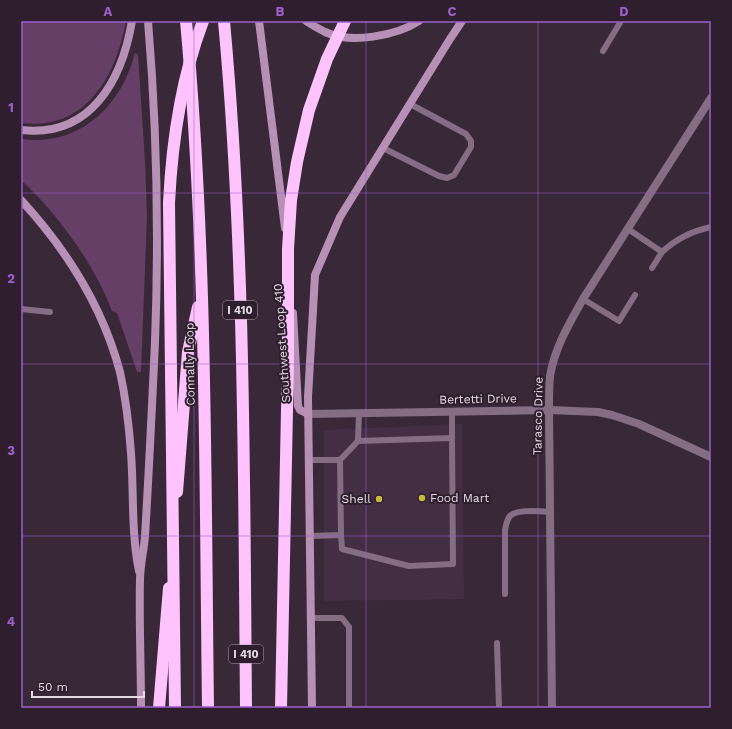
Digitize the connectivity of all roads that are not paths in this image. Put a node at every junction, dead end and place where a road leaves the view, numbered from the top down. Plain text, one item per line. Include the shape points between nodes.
1 (132, 21) edge
2 (148, 21) edge
3 (186, 21) edge
4 (203, 21) edge
5 (224, 21) edge
6 (259, 21) edge
7 (306, 21) edge
8 (345, 21) edge
9 (419, 21) edge
10 (462, 21) edge
11 (621, 21) edge
12 (603, 51) dead end
13 (711, 98) edge
14 (410, 104) junction
15 (21, 130) edge
16 (383, 148) junction
17 (21, 200) edge
18 (711, 227) edge
19 (628, 229) junction
20 (662, 252) junction
21 (652, 268) dead end
22 (202, 287) junction
23 (635, 295) dead end
24 (583, 299) junction
25 (21, 309) edge
26 (50, 312) dead end
27 (549, 410) junction
28 (452, 411) junction
29 (358, 413) junction
30 (308, 414) junction
31 (452, 438) junction
32 (358, 441) junction
33 (711, 457) edge
34 (309, 460) junction
35 (340, 460) junction
36 (550, 512) junction
37 (341, 535) junction
38 (310, 536) junction
39 (140, 578) junction
40 (505, 594) dead end
41 (311, 618) junction
42 (497, 643) dead end
43 (142, 708) edge
44 (159, 708) edge
45 (175, 708) edge
46 (208, 708) edge
47 (246, 708) edge
48 (281, 708) edge
49 (312, 708) edge
50 (349, 708) edge
51 (499, 708) edge
52 (552, 708) edge

1 - 15 main road via 120,67 106,93 94,106 80,118 58,127 36,131
2 - 39 main road via 157,192 157,260 150,462
3 - 22 highway, Connally Loop via 196,150
4 - 45 highway, bridge via 182,95 172,154 169,203
5 - 47 highway, I 410 via 238,239
6 - 30 main road, Southwest Loop 410 via 291,283 298,406
7 - 9 main road via 326,33 351,38 370,38
8 - 48 highway, bridge via 327,60 309,110 296,162 291,200 288,249
10 - 14 main road
11 - 12 lane
13 - 19 street, Tarasco Drive
14 - 16 main road
14 - 16 lane via 466,134 471,141 471,147 454,175 447,178 439,176
16 - 30 main road via 340,217 315,275
17 - 39 main road via 55,242 79,278 100,318 116,360 129,424 135,552
18 - 20 lane via 690,233
19 - 20 lane
19 - 24 street, Tarasco Drive
20 - 21 lane
22 - 44 highway via 188,352
22 - 46 highway, Connally Loop
23 - 24 lane via 619,321
24 - 27 street, Tarasco Drive via 565,330 555,355 550,377
25 - 26 lane
27 - 28 street, Bertetti Drive
27 - 33 street, Bertetti Drive via 578,410 612,415 639,424
27 - 36 street, Tarasco Drive
28 - 29 street, Bertetti Drive
28 - 31 lane
29 - 30 street, Bertetti Drive
29 - 32 lane
30 - 34 main road
31 - 32 lane
31 - 37 lane via 453,564 410,566 342,549
32 - 35 lane
34 - 35 lane
34 - 38 main road
35 - 37 lane
36 - 40 lane via 523,511 512,515 507,521
36 - 52 street, Tarasco Drive
37 - 38 lane
38 - 41 main road
39 - 43 main road
41 - 49 main road
41 - 50 lane via 342,618 349,627
42 - 51 lane

